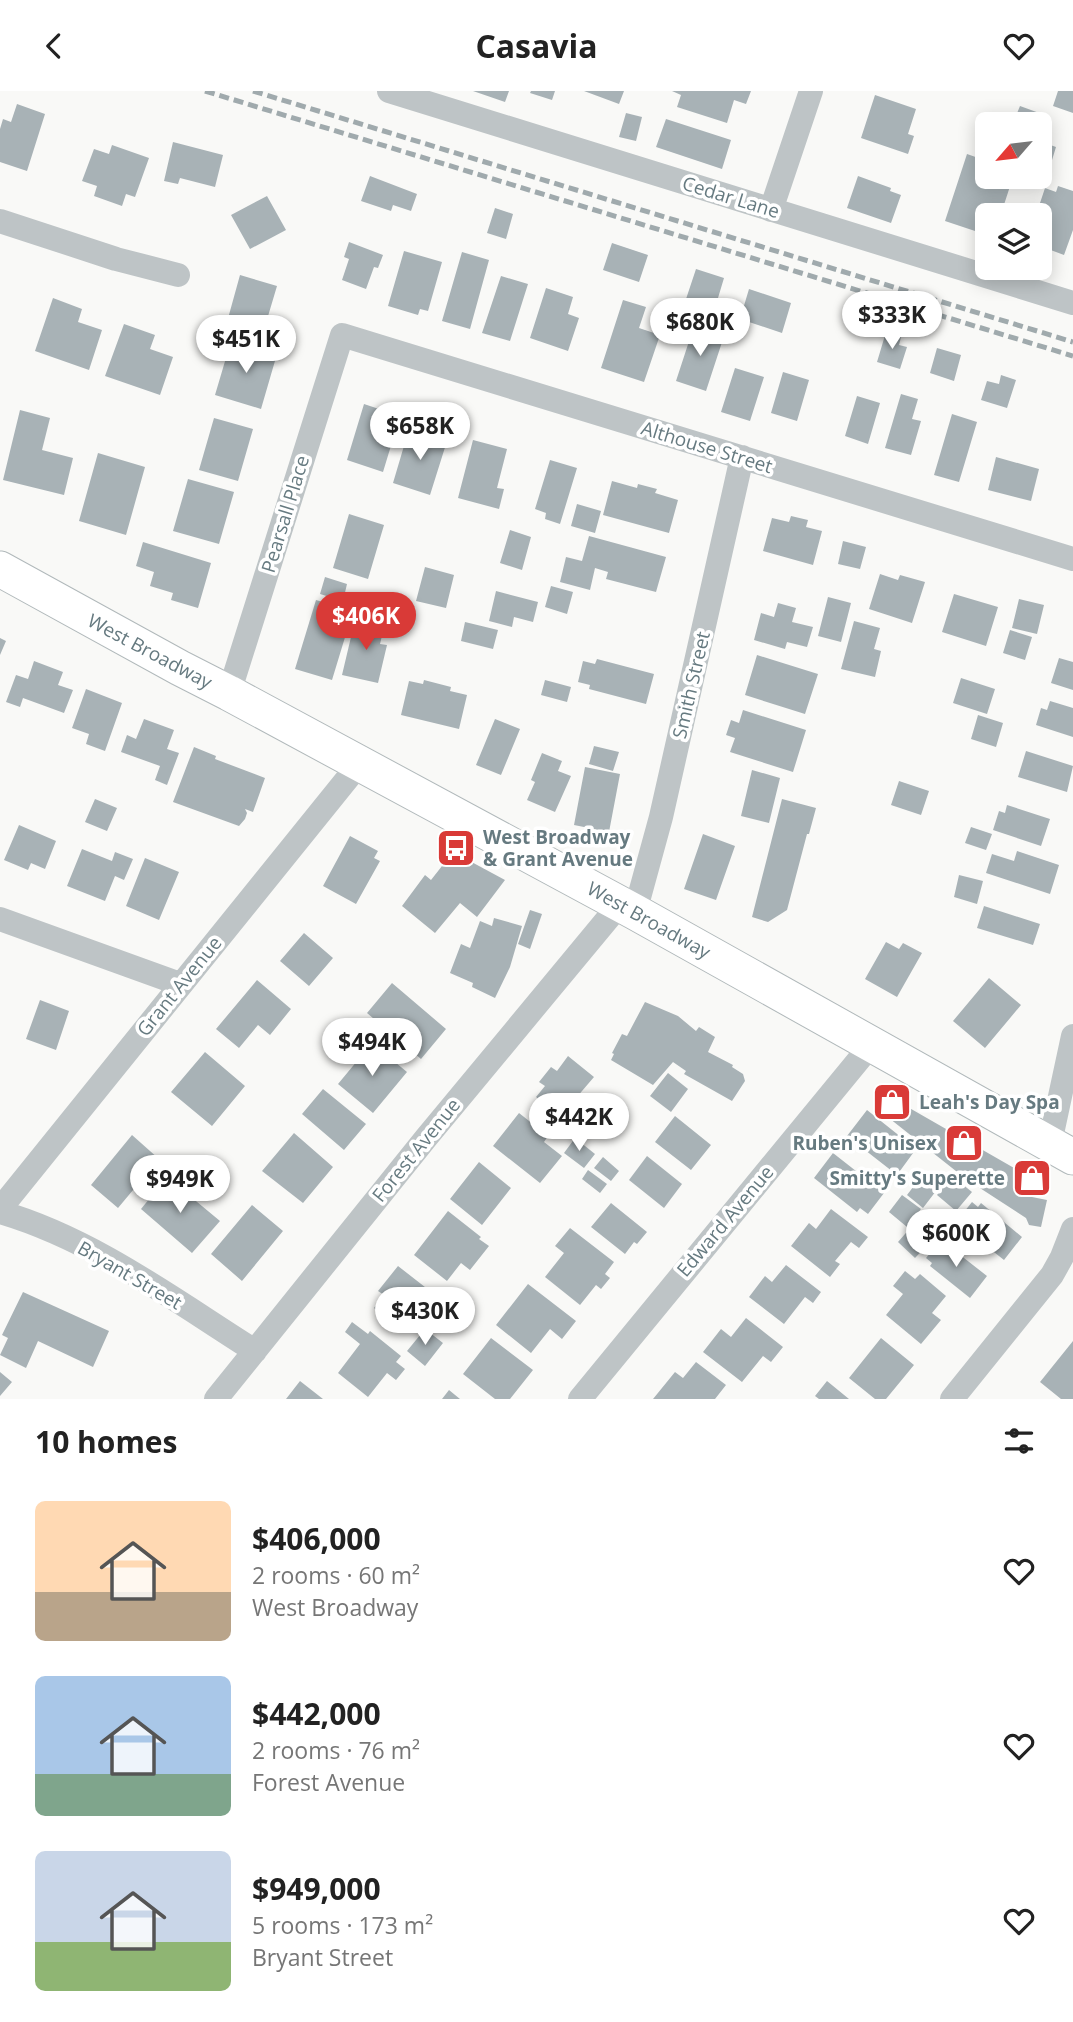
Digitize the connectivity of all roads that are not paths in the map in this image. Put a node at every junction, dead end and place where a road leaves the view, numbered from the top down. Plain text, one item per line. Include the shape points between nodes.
1 (389, 91) edge
2 (811, 91) edge
3 (771, 210) junction
4 (0, 222) edge
5 (178, 275) dead end
6 (1073, 303) edge
7 (342, 335) joint
8 (741, 457) junction
9 (1073, 559) edge
10 (0, 569) edge
11 (229, 693) junction
12 (360, 763) junction
13 (627, 908) junction
14 (0, 919) edge
15 (180, 984) junction
16 (1073, 1036) edge
17 (871, 1045) junction
18 (1061, 1150) edge
19 (0, 1211) edge
20 (1073, 1229) edge
21 (255, 1351) junction
22 (216, 1399) edge
23 (580, 1399) edge
24 (952, 1399) edge

1 - 3 street, Cedar Lane
2 - 3 street
3 - 6 street, Cedar Lane
4 - 5 street
7 - 8 street, Althouse Street
7 - 11 street, Pearsall Place
8 - 9 street, Althouse Street
8 - 13 street, Smith Street via 661,817
10 - 11 main road, West Broadway
11 - 12 main road, West Broadway
12 - 13 main road, West Broadway
12 - 15 street, Grant Avenue
13 - 17 main road, West Broadway
13 - 21 street, Forest Avenue via 426,1138
14 - 15 street
15 - 19 street, Grant Avenue
16 - 18 street
17 - 18 main road, West Broadway
17 - 23 street, Edward Avenue
19 - 21 street, Bryant Street via 34,1222 122,1267
20 - 24 street via 1052,1275
21 - 22 street, Forest Avenue

